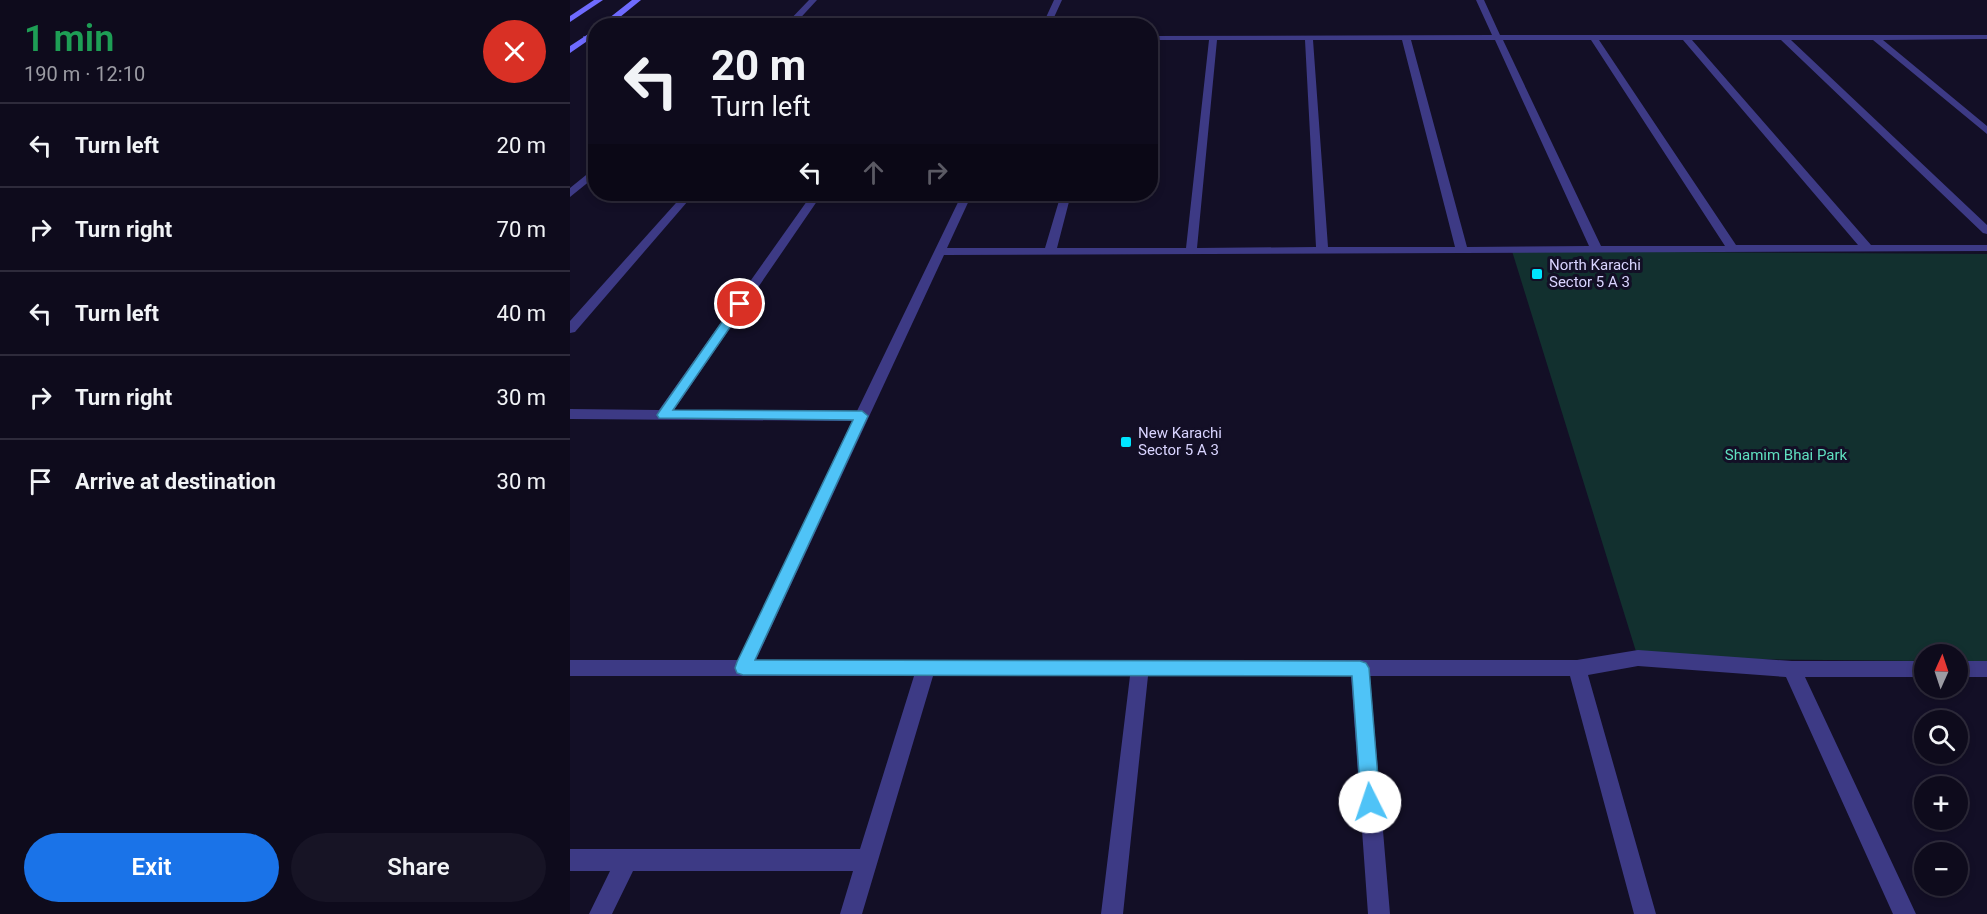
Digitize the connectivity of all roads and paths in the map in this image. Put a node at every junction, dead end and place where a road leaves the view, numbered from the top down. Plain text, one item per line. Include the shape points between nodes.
1 (599, 0) edge
2 (637, 0) edge
3 (813, 0) edge
4 (1058, 0) edge
5 (1480, 0) edge
6 (613, 18) edge
7 (796, 18) edge
8 (1050, 18) edge
9 (570, 20) edge
10 (1783, 37) junction
11 (1875, 37) junction
12 (1969, 37) junction
13 (1987, 37) edge
14 (1158, 38) edge
15 (1213, 38) junction
16 (1309, 38) junction
17 (1406, 38) junction
18 (1498, 38) junction
19 (1594, 38) junction
20 (1685, 38) junction
21 (588, 40) edge
22 (570, 50) edge
23 (1987, 50) edge
24 (1987, 131) edge
25 (588, 177) edge
26 (570, 194) edge
27 (683, 201) edge
28 (813, 201) edge
29 (964, 201) edge
30 (1064, 201) edge
31 (1987, 231) edge
32 (1987, 248) edge
33 (1733, 249) junction
34 (1868, 249) junction
35 (1462, 250) junction
36 (1597, 250) junction
37 (1191, 251) junction
38 (1322, 251) junction
39 (940, 252) junction
40 (1050, 252) junction
41 (570, 329) edge
42 (570, 414) edge
43 (663, 415) junction
44 (862, 416) junction
45 (570, 668) edge
46 (743, 668) junction
47 (926, 668) junction
48 (1360, 668) junction
49 (1576, 668) junction
50 (1140, 669) junction
51 (1792, 669) junction
52 (1914, 669) edge
53 (1968, 669) edge
54 (1987, 669) edge
55 (570, 860) edge
56 (627, 860) junction
57 (868, 860) junction
58 (600, 914) edge
59 (852, 914) edge
60 (1112, 914) edge
61 (1379, 914) edge
62 (1646, 914) edge
63 (1905, 914) edge

1 - 9 main road
2 - 6 main road
3 - 7 street
4 - 8 street
5 - 18 street
10 - 11 street
10 - 20 street
10 - 31 street
11 - 12 street
11 - 24 street
12 - 13 street
12 - 23 street
14 - 15 street
15 - 16 street
15 - 37 street
16 - 17 street
16 - 38 street
17 - 18 street
17 - 35 street
18 - 19 street
18 - 36 street
19 - 20 street
19 - 33 street
20 - 34 street
21 - 22 main road
25 - 26 street
27 - 41 street
28 - 43 street
29 - 39 street
30 - 40 street
32 - 34 street
33 - 34 street
33 - 36 street
35 - 36 street
35 - 38 street
37 - 38 street
37 - 40 street
39 - 40 street
39 - 44 street
42 - 43 street
43 - 44 street
44 - 46 street
45 - 46 street
46 - 47 street
47 - 50 street
47 - 57 street
48 - 49 street
48 - 50 street
48 - 61 street
49 - 51 street via 1638,658
49 - 62 street
50 - 60 street
51 - 52 street
51 - 63 street
53 - 54 street
55 - 56 street
56 - 57 street
56 - 58 street
57 - 59 street

